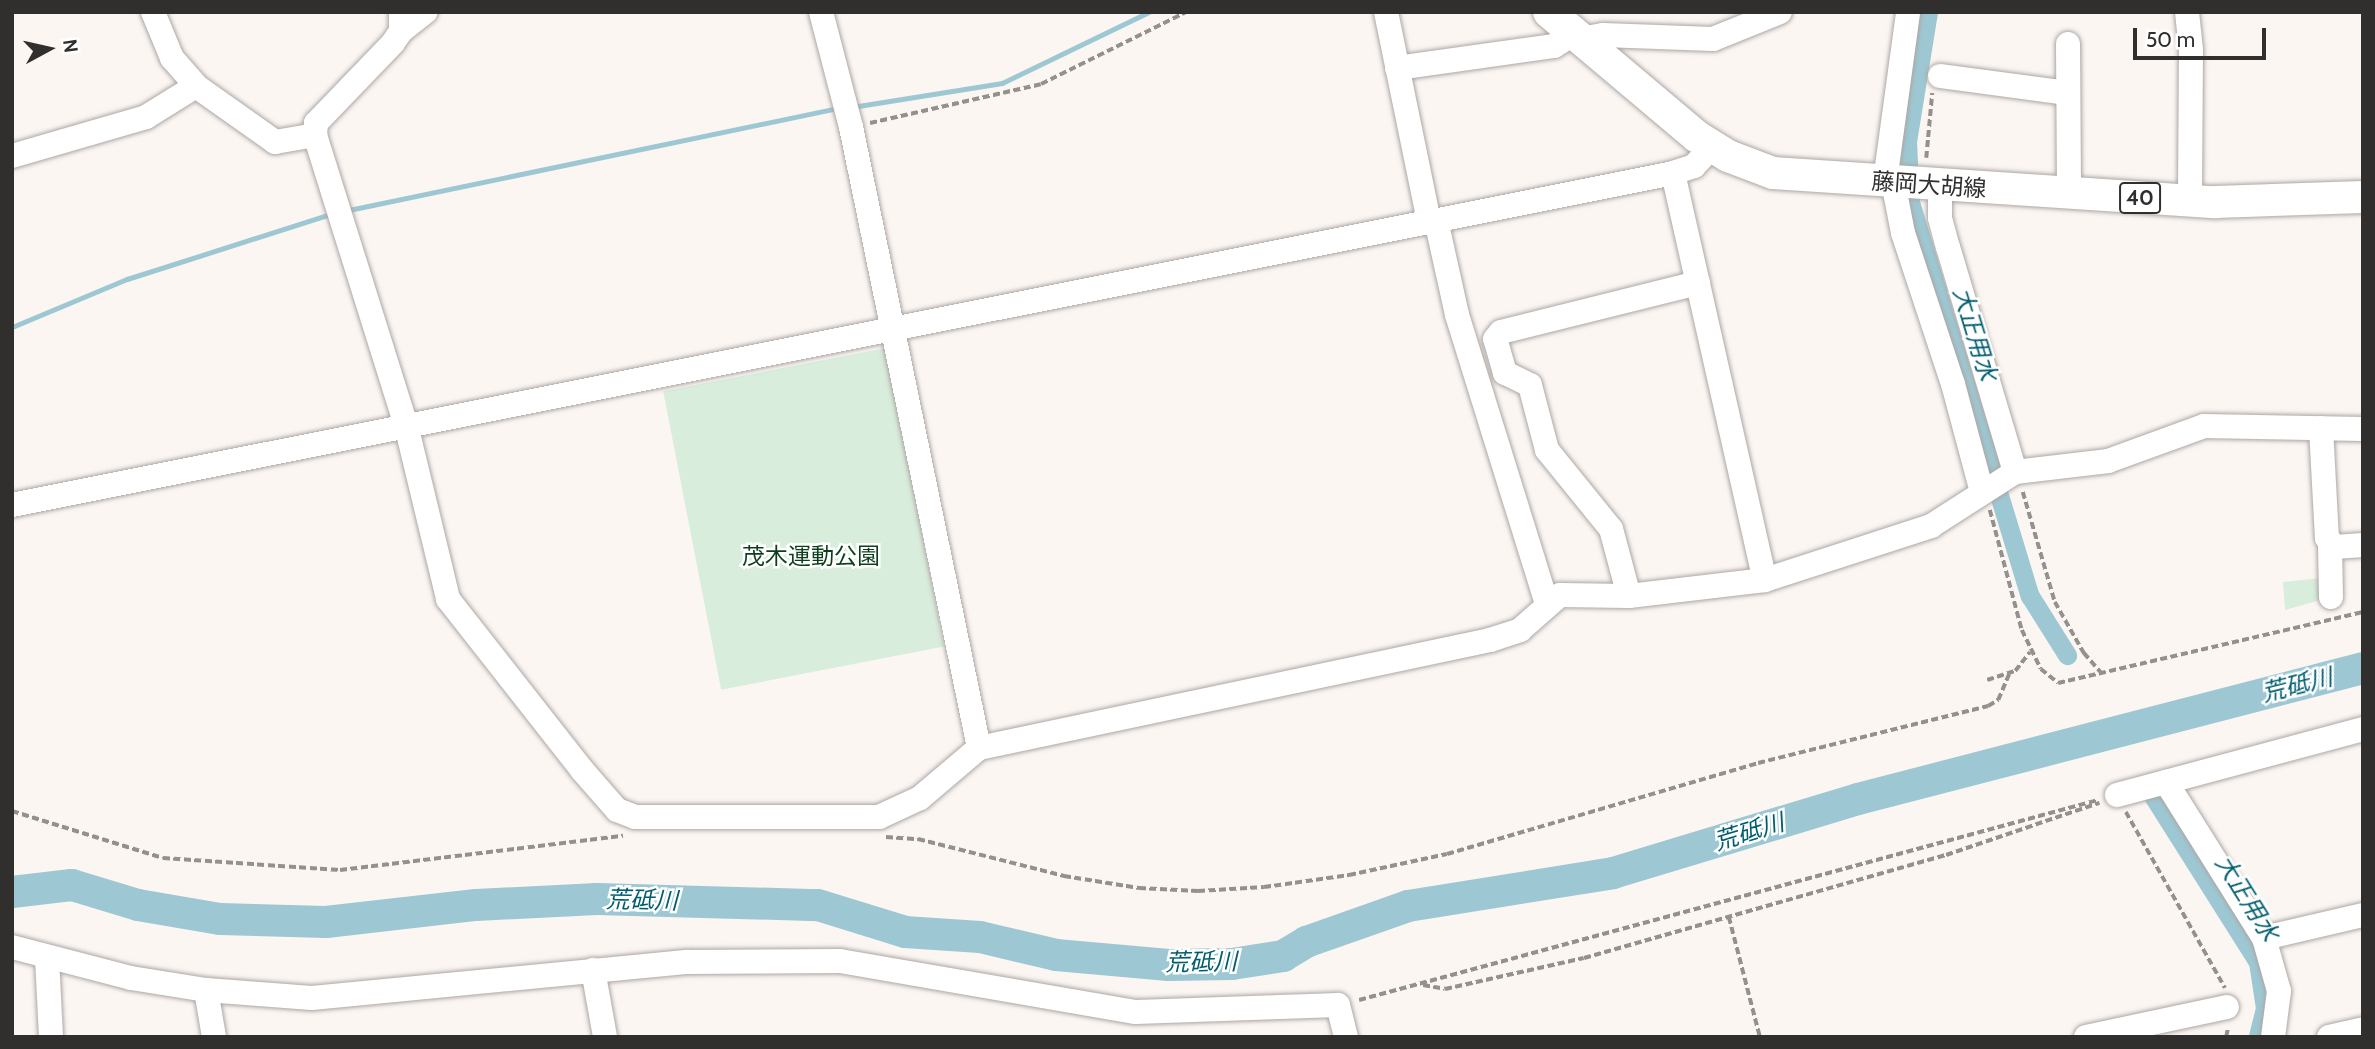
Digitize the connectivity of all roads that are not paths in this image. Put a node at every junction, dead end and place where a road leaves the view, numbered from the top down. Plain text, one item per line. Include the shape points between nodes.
1 (153, 12) edge
2 (425, 12) edge
3 (821, 12) edge
4 (1386, 12) edge
5 (1549, 12) edge
6 (1780, 12) edge
7 (1908, 12) edge
8 (2187, 12) edge
9 (401, 22) edge
10 (1576, 37) junction
11 (2068, 44) dead end
12 (1397, 68) junction
13 (1940, 76) road end
14 (196, 86) junction
15 (2067, 93) junction
16 (315, 135) junction
17 (1712, 147) junction
18 (12, 156) edge
19 (1673, 173) junction
20 (1910, 183) junction
21 (2069, 195) junction
22 (2363, 197) edge
23 (2190, 201) junction
24 (1432, 220) junction
25 (1698, 283) junction
26 (891, 332) junction
27 (2321, 428) junction
28 (407, 429) junction
29 (2363, 429) edge
30 (1999, 481) junction
31 (12, 505) edge
32 (2330, 545) junction
33 (2363, 545) edge
34 (1765, 580) junction
35 (1629, 596) junction
36 (2331, 597) dead end
37 (1547, 604) junction
38 (2363, 729) edge
39 (979, 748) junction
40 (2166, 782) junction
41 (2117, 795) road end
42 (2363, 915) edge
43 (2264, 938) junction
44 (12, 947) edge
45 (47, 958) junction
46 (593, 970) junction
47 (206, 990) junction
48 (2227, 1007) road end
49 (2363, 1029) edge
50 (51, 1037) edge
51 (214, 1037) edge
52 (605, 1037) edge
53 (1346, 1037) edge
54 (2086, 1037) edge
55 (2273, 1037) edge
56 (2329, 1037) edge

1 - 14 street via 173,58
2 - 9 street
3 - 26 street via 851,127
4 - 12 street
5 - 10 main road, 藤岡大胡線 / 40
6 - 10 street via 1713,39
7 - 20 street
8 - 23 street
9 - 16 street via 316,123
10 - 12 street via 1554,46
10 - 17 main road, 藤岡大胡線 / 40
11 - 15 street
12 - 24 street
13 - 15 street
14 - 16 street via 275,142
14 - 18 street via 146,117
15 - 21 street
16 - 28 street
17 - 19 street via 1694,166
17 - 20 main road, 藤岡大胡線 / 40 via 1773,173
19 - 24 street
19 - 25 street
20 - 21 main road, 藤岡大胡線 / 40
20 - 30 street via 1942,228
20 - 30 street via 1903,233 1953,384
21 - 23 main road, 藤岡大胡線 / 40
22 - 23 main road, 藤岡大胡線 / 40
24 - 26 street
24 - 37 street
25 - 34 street
25 - 35 street via 1501,332 1495,339 1505,373 1530,385 1547,450 1611,529
26 - 28 street
26 - 39 street
27 - 29 street
27 - 30 street via 2204,426 2108,461
27 - 32 street
28 - 31 street
28 - 39 street via 448,598 617,810 635,817 879,817 920,798
30 - 34 street via 1931,526
32 - 33 street
32 - 36 street
34 - 35 street
35 - 37 street via 1560,595
37 - 39 street via 1520,630 1490,640
38 - 40 street
40 - 41 street
40 - 43 street
42 - 43 street
43 - 55 street via 2279,991
44 - 45 street
45 - 47 street
45 - 50 street
46 - 47 street via 312,998
46 - 52 street
46 - 53 street via 795,959 918,972 1136,1012 1338,1005
47 - 51 street
48 - 54 street
49 - 56 street

